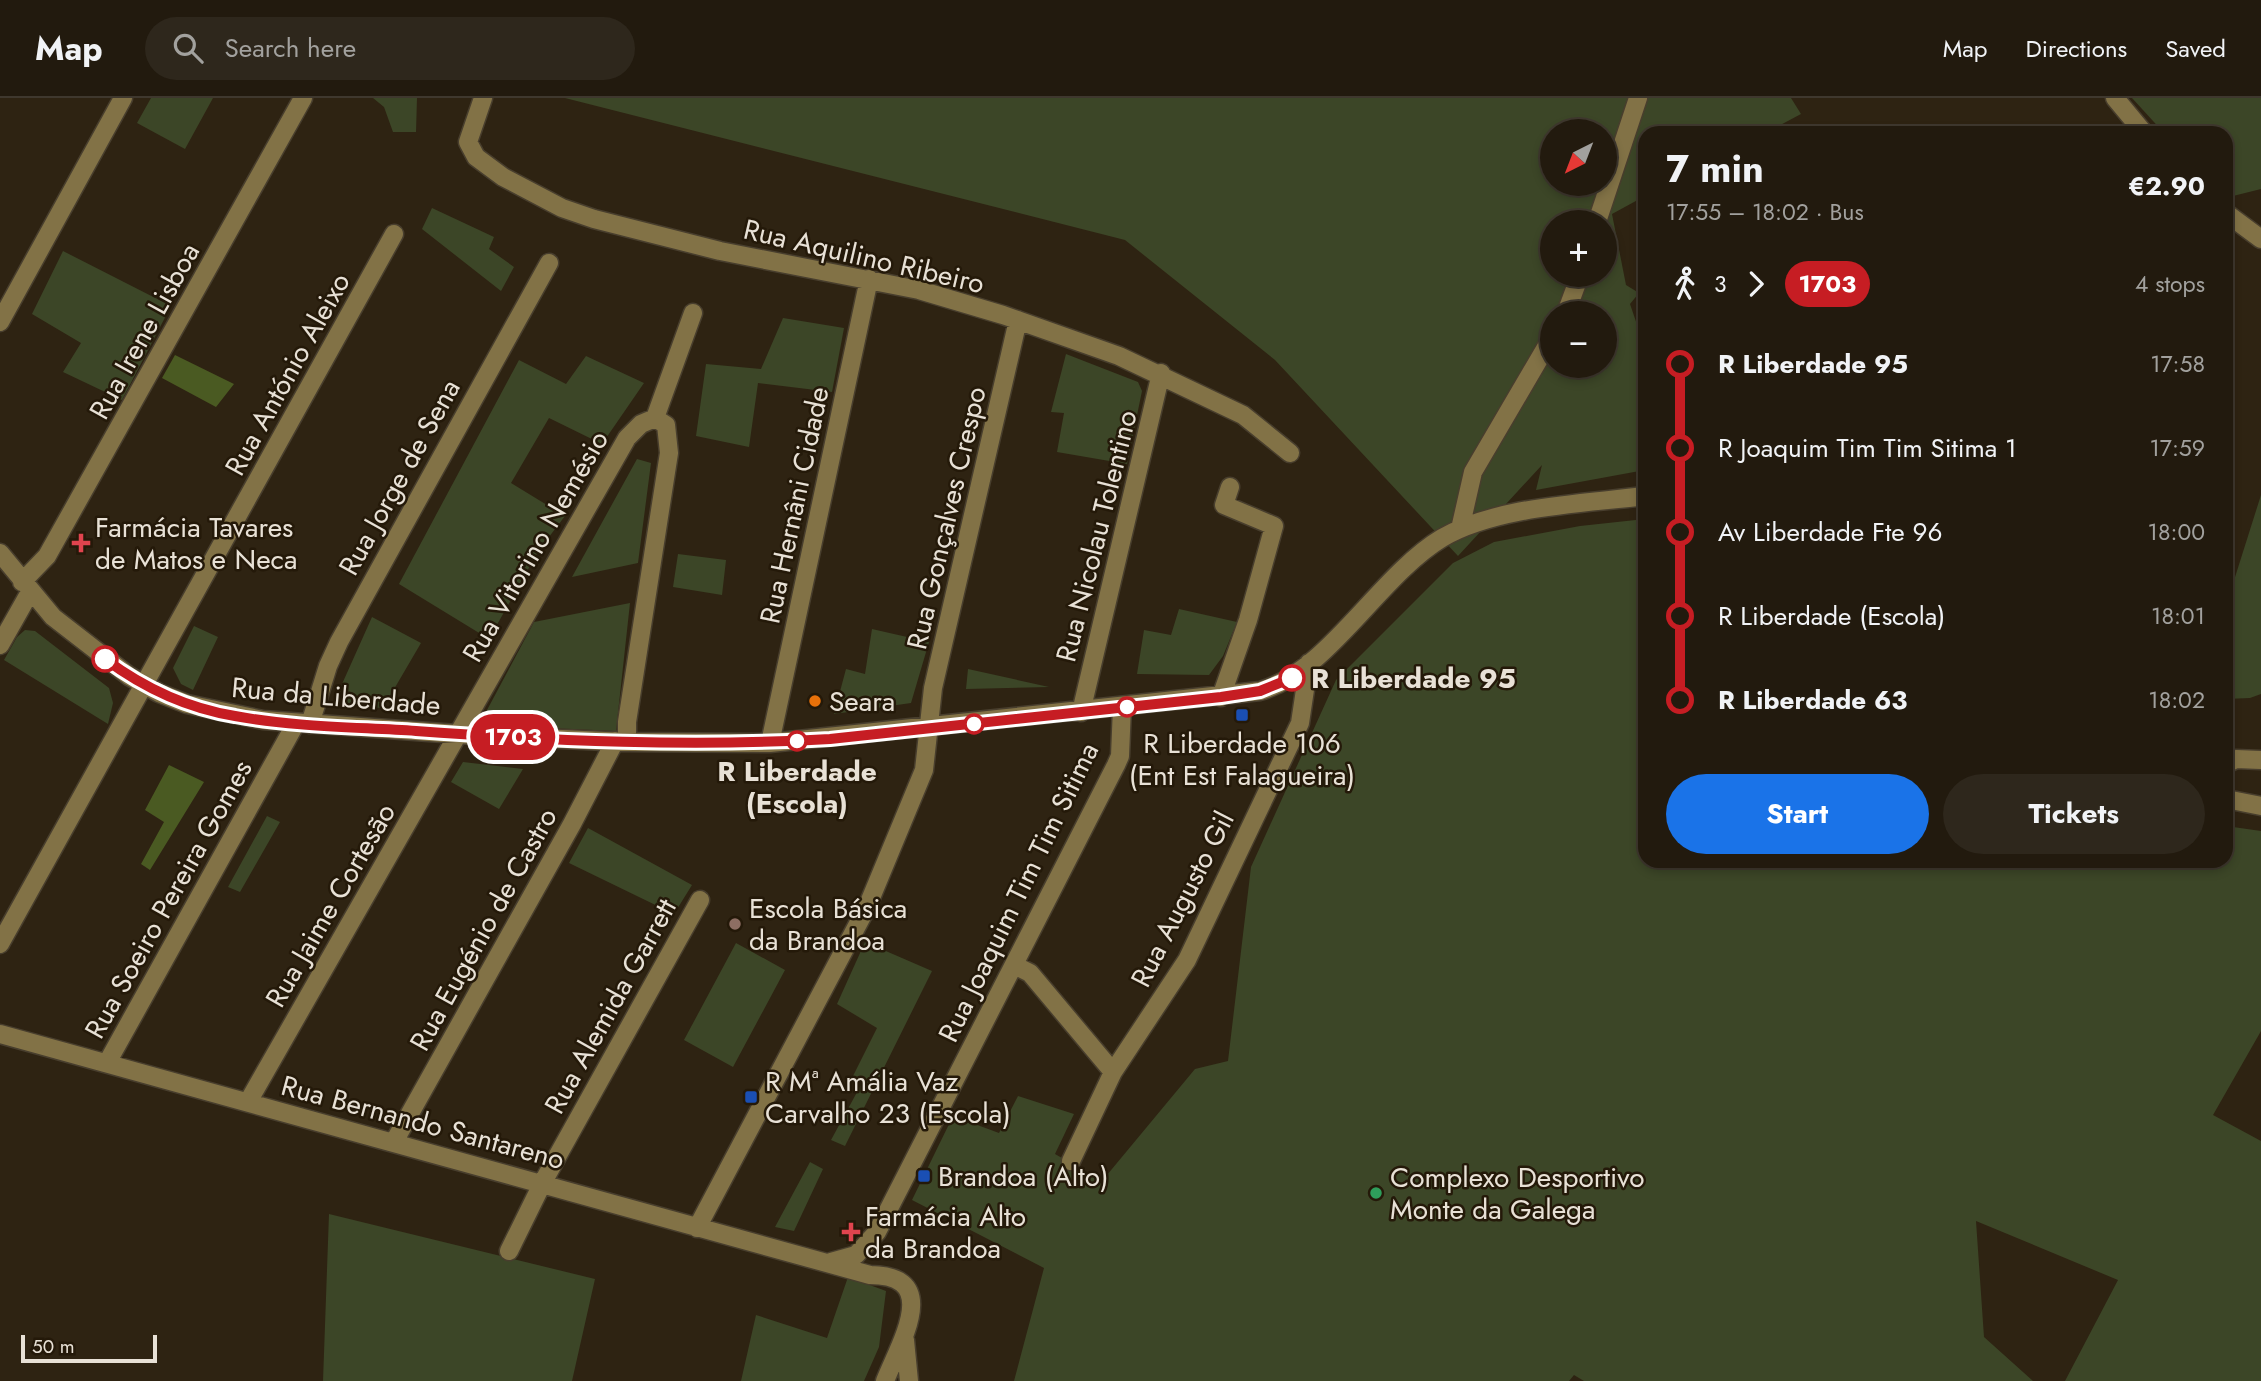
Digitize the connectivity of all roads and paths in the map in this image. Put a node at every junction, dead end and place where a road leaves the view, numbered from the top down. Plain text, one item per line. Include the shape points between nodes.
1 (123, 98) edge
2 (303, 98) edge
3 (483, 98) edge
4 (1638, 98) edge
5 (2115, 98) edge
6 (2138, 126) edge
7 (1601, 210) edge
8 (2233, 218) edge
9 (394, 234) dead end
10 (2261, 239) edge
11 (549, 263) dead end
12 (869, 279) junction
13 (693, 313) dead end
14 (1018, 320) junction
15 (0, 322) edge
16 (1540, 357) edge
17 (1161, 373) junction
18 (655, 418) junction
19 (1290, 453) dead end
20 (1230, 487) dead end
21 (1638, 497) edge
22 (1460, 530) junction
23 (0, 553) edge
24 (26, 587) junction
25 (0, 645) edge
26 (1309, 663) junction
27 (145, 687) junction
28 (1221, 697) junction
29 (1122, 707) junction
30 (1081, 712) junction
31 (303, 724) junction
32 (928, 728) junction
33 (457, 734) junction
34 (621, 741) junction
35 (770, 743) junction
36 (2233, 760) edge
37 (2261, 760) edge
38 (2233, 800) edge
39 (2261, 806) edge
40 (700, 900) dead end
41 (0, 944) edge
42 (1014, 965) junction
43 (0, 1034) edge
44 (107, 1063) junction
45 (1113, 1072) junction
46 (248, 1101) junction
47 (394, 1142) junction
48 (1071, 1161) dead end
49 (543, 1182) junction
50 (697, 1228) junction
51 (877, 1232) junction
52 (509, 1251) dead end
53 (831, 1262) junction
54 (889, 1275) junction
55 (904, 1333) junction
56 (885, 1381) edge
57 (909, 1381) edge

1 - 15 street
2 - 24 street, Rua Irene Lisboa
3 - 12 street, Rua Aquilino Ribeiro via 468,142 476,157 562,208 632,231 714,250
4 - 7 street
5 - 6 street
8 - 10 street
9 - 27 street, Rua António Aleixo
11 - 31 street, Rua Jorge de Sena via 339,642
12 - 14 street, Rua Aquilino Ribeiro
12 - 35 street, Rua Hernâni Cidade
13 - 18 street
14 - 17 street, Rua Aquilino Ribeiro
14 - 32 street, Rua Gonçalves Crespo via 933,688
16 - 22 street via 1472,472
17 - 19 street, Rua Aquilino Ribeiro via 1243,415
17 - 30 street, Rua Nicolau Tolentino
18 - 33 street, Rua Vitorino Nemésio via 627,438
18 - 34 street via 666,425 669,453
20 - 28 street via 1224,505 1274,526
21 - 22 street, Rua da Liberdade via 1515,514
22 - 26 street, Rua da Liberdade via 1428,548 1403,570
23 - 24 street, Rua da Liberdade
24 - 25 street, Rua Irene Lisboa
24 - 27 street, Rua da Liberdade via 75,636
26 - 28 street, Rua da Liberdade via 1279,685
26 - 45 street, Rua Augusto Gil via 1300,723 1187,960
27 - 31 street, Rua da Liberdade via 234,716
27 - 41 street, Rua António Aleixo
28 - 29 street, Rua da Liberdade
29 - 30 street, Rua da Liberdade
29 - 42 street, Rua Joaquim Tim Tim Sitima via 1120,756
30 - 32 street, Rua da Liberdade
31 - 33 street, Rua da Liberdade
31 - 44 street, Rua Soeiro Pereira Gomes
32 - 35 street, Rua da Liberdade
32 - 50 street, Rua Gonçalves Crespo via 924,770 868,905
33 - 34 street, Rua da Liberdade
33 - 46 street, Rua Jaime Cortesão
34 - 35 street, Rua da Liberdade
34 - 47 street, Rua Eugénio de Castro
36 - 37 street
38 - 39 street
40 - 49 street, Rua Alemida Garrett
42 - 45 street via 1030,972
42 - 51 street, Rua Joaquim Tim Tim Sitima
43 - 44 street, Rua Bernando Santareno
44 - 46 street, Rua Bernando Santareno
45 - 48 street, Rua Augusto Gil
46 - 47 street, Rua Bernando Santareno
47 - 49 street, Rua Bernando Santareno
49 - 50 street, Rua Bernando Santareno
49 - 52 street, Rua Alemida Garrett
50 - 53 street, Rua Bernando Santareno
51 - 53 street, Rua Joaquim Tim Tim Sitima via 856,1255
51 - 54 street via 875,1256
53 - 54 street, Rua Bernando Santareno via 870,1275
54 - 55 street via 911,1290
55 - 56 street
55 - 57 street

